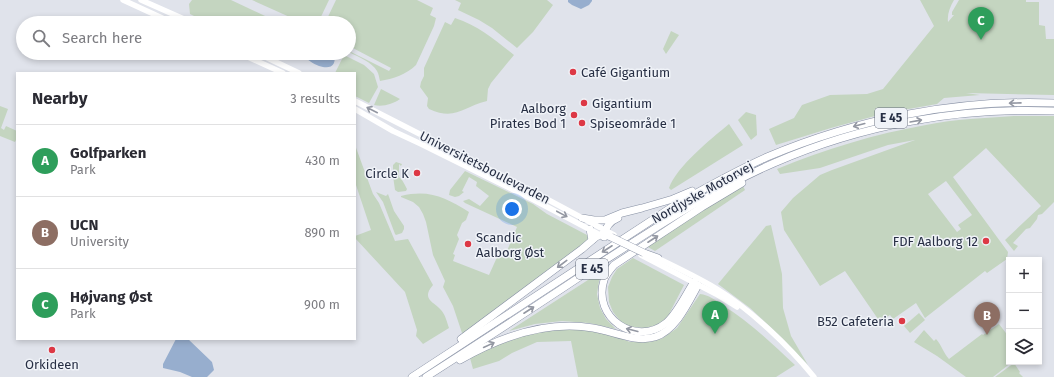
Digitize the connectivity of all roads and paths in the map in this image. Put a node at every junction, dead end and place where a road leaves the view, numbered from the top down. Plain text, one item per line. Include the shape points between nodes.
1 (123, 0) edge
2 (141, 0) edge
3 (157, 16) edge
4 (178, 16) edge
5 (254, 60) edge
6 (271, 60) edge
7 (281, 72) edge
8 (297, 72) edge
9 (356, 102) edge
10 (1054, 103) edge
11 (356, 111) edge
12 (1054, 111) edge
13 (877, 129) junction
14 (736, 172) junction
15 (629, 212) junction
16 (582, 218) junction
17 (590, 229) junction
18 (607, 235) junction
19 (592, 240) junction
20 (644, 254) junction
21 (658, 258) joint
22 (696, 283) junction
23 (407, 377) edge
24 (412, 377) edge
25 (426, 377) edge
26 (430, 377) edge
27 (809, 377) edge
28 (814, 377) edge

1 - 3 main road
2 - 4 main road
5 - 7 main road
6 - 8 main road
16 -> 9 main road, Universitetsboulevarden
10 -> 14 highway, Nordjyske Motorvej / E 45 via 961,106 887,119 804,143
11 -> 17 main road, Universitetsboulevarden
13 -> 12 highway, Nordjyske Motorvej / E 45 via 963,114
22 -> 13 highway via 668,322 653,330 640,332 628,330 613,320 602,297 605,280 614,265 751,177
25 -> 13 highway, Nordjyske Motorvej / E 45 via 699,200 787,158
14 - 15 highway via 673,199
14 -> 24 highway, Nordjyske Motorvej / E 45 via 669,209
15 - 16 highway via 602,220
15 - 18 highway via 614,219
16 - 18 main road, Universitetsboulevarden
17 - 18 main road, Universitetsboulevarden
17 - 19 highway
18 - 19 highway
18 - 20 highway, bridge
19 -> 23 highway via 496,314
20 - 21 highway
20 - 22 main road
21 - 28 main road via 708,284 740,305 779,339
26 -> 22 highway via 491,344 539,329 580,326 633,338 656,337 675,323
22 - 27 main road via 752,319 802,366

